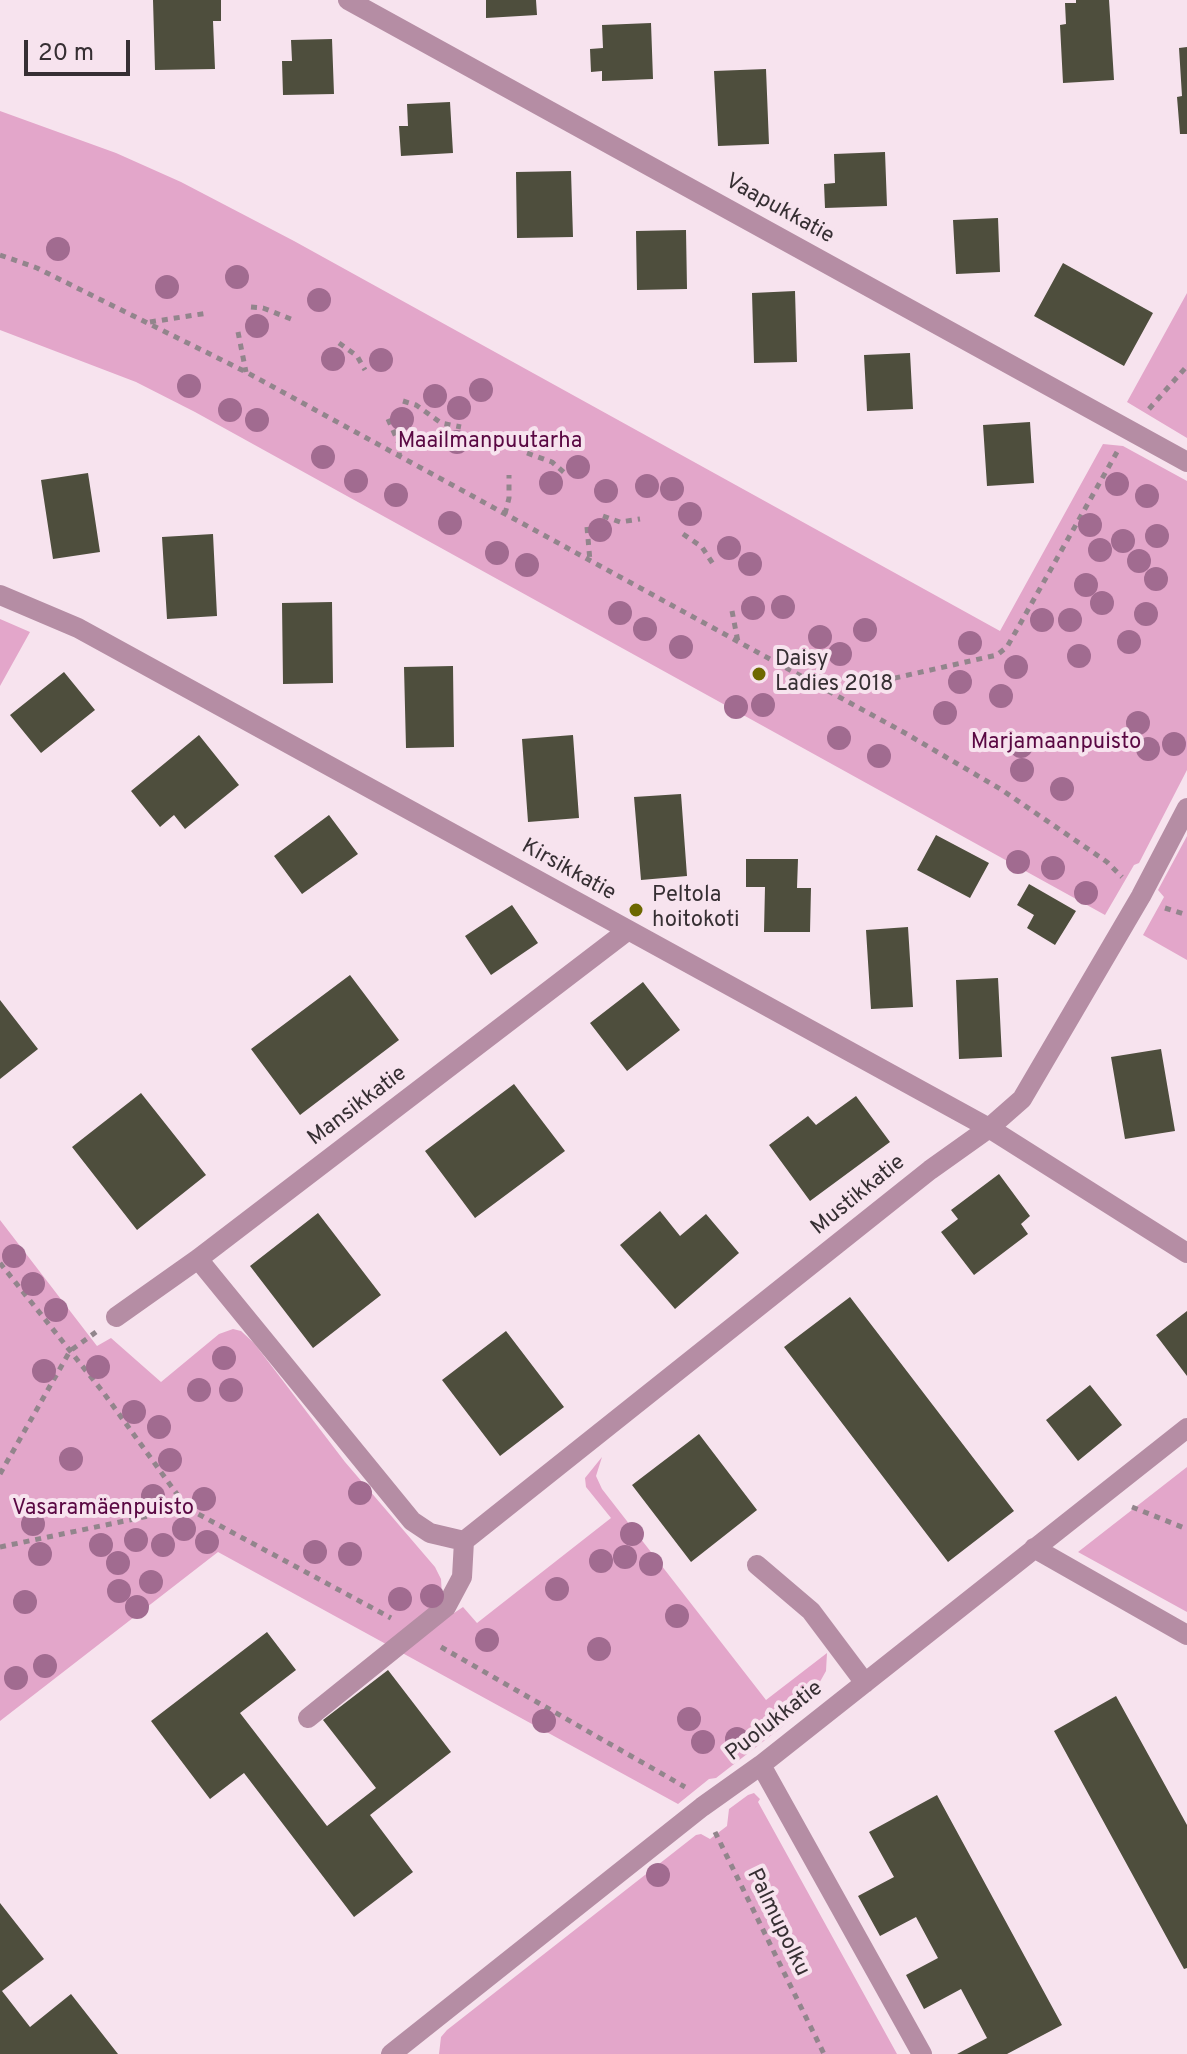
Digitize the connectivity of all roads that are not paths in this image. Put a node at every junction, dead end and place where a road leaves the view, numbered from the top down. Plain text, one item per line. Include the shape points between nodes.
1 (348, 0) edge
2 (1187, 462) edge
3 (0, 595) edge
4 (1187, 808) edge
5 (627, 931) junction
6 (989, 1128) junction
7 (1187, 1253) edge
8 (198, 1259) junction
9 (116, 1317) dead end
10 (1187, 1428) edge
11 (464, 1541) junction
12 (1034, 1548) junction
13 (757, 1565) dead end
14 (1187, 1635) edge
15 (865, 1683) junction
16 (308, 1718) dead end
17 (761, 1765) junction
18 (391, 2054) edge
19 (922, 2054) edge

1 - 2 street, Vaapukkatie
3 - 5 street, Kirsikkatie via 78,628
4 - 6 street, Mustikkatie via 1022,1099
5 - 6 street, Kirsikkatie
5 - 8 street, Mansikkatie
6 - 7 street, Kirsikkatie
6 - 11 street, Mustikkatie
8 - 9 street, Mansikkatie
8 - 11 street via 412,1521 430,1533
10 - 12 street, Puolukkatie
11 - 16 street via 462,1577 446,1607
12 - 14 street
12 - 15 street, Puolukkatie
13 - 15 street via 811,1611
15 - 17 street, Puolukkatie
17 - 18 street, Puolukkatie
17 - 19 street

